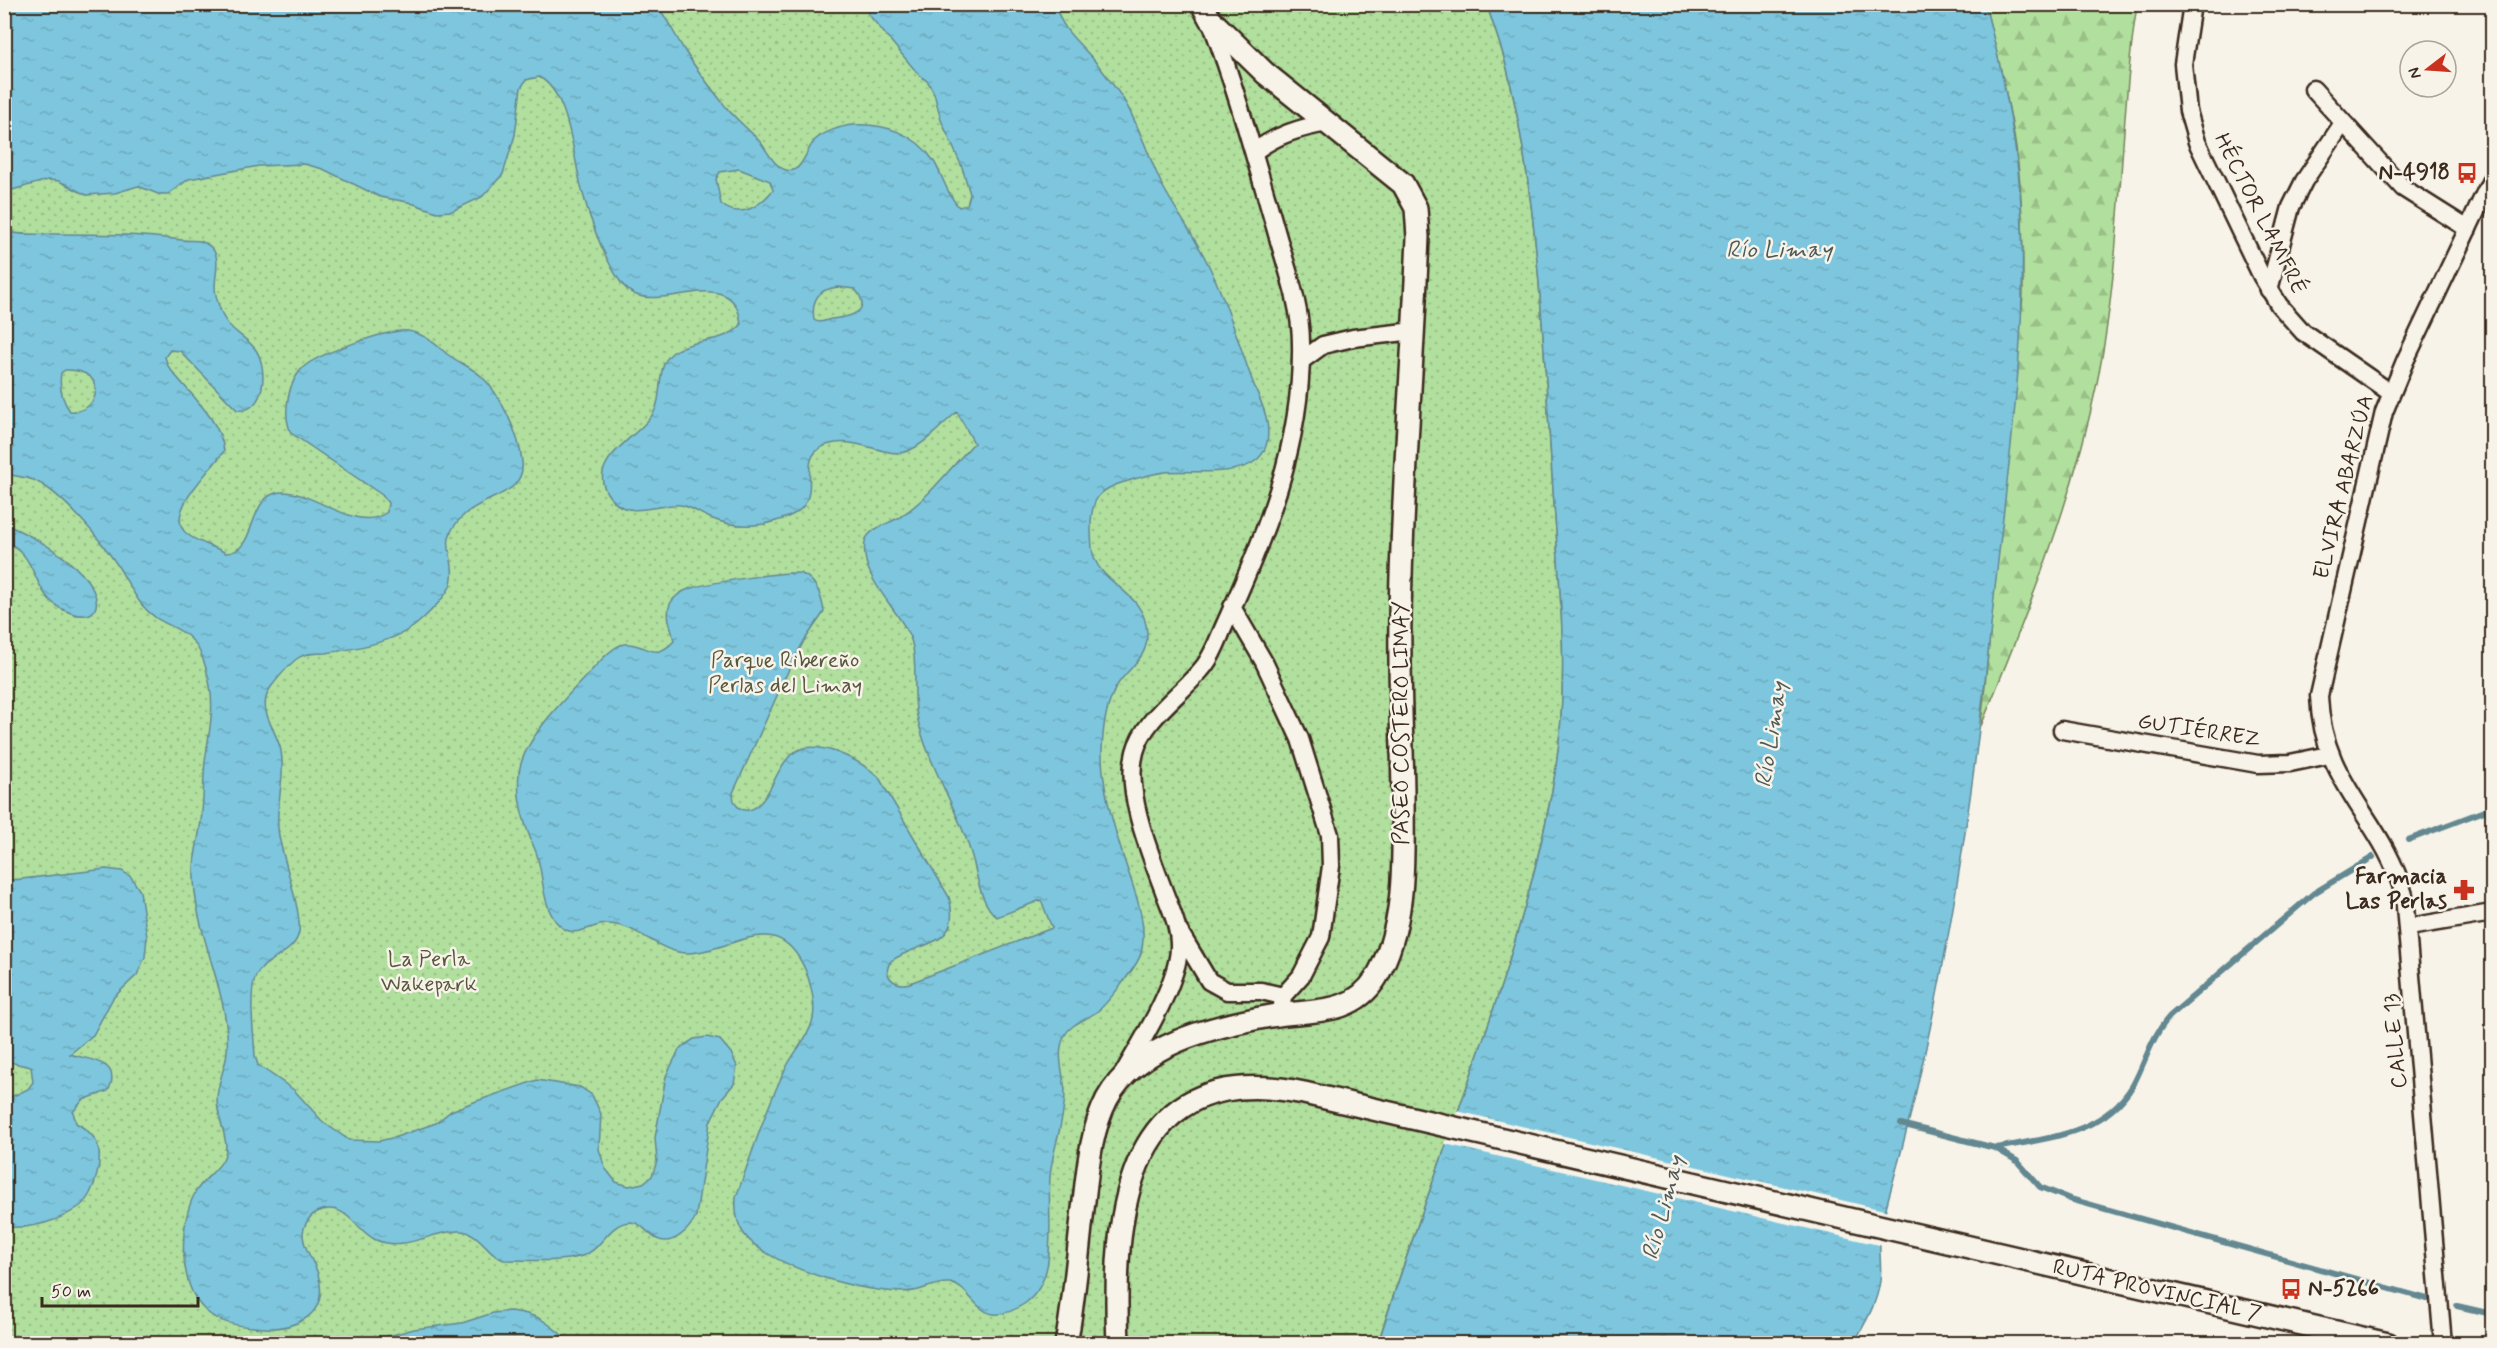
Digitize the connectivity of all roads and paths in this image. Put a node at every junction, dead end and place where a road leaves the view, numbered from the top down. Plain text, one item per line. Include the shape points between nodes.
1 (2192, 4) edge
2 (1206, 12) edge
3 (2313, 89) dead end
4 (1327, 123) junction
5 (2343, 123) junction
6 (1254, 152) junction
7 (2493, 178) edge
8 (2468, 229) junction
9 (2269, 290) junction
10 (1414, 332) junction
11 (1301, 362) junction
12 (2391, 393) junction
13 (1232, 607) junction
14 (2062, 730) dead end
15 (2329, 755) junction
16 (2493, 913) edge
17 (2409, 927) junction
18 (1179, 930) junction
19 (1282, 1005) junction
20 (1117, 1083) junction
21 (1066, 1344) edge
22 (1118, 1344) edge
23 (2388, 1344) edge
24 (2444, 1344) edge

1 - 9 street, HÉCTOR LAMFRÉ via 2183,64 2192,127
2 - 4 street, PASEO COSTERO LIMAY via 1283,90
2 - 6 street via 1234,84
3 - 5 street
4 - 6 street via 1299,128 1269,140
4 - 10 street, PASEO COSTERO LIMAY via 1394,176 1411,195 1418,222
5 - 8 street via 2403,188
5 - 9 street via 2291,207
6 - 11 street via 1292,286
7 - 8 street, ELVIRA ABARZÚA
8 - 12 street, ELVIRA ABARZÚA
9 - 12 street, HÉCTOR LAMFRÉ via 2303,332
10 - 11 street via 1323,345
10 - 19 street, PASEO COSTERO LIMAY via 1400,613 1403,834 1396,916 1376,978 1354,1002 1319,1011
11 - 13 street via 1300,395 1286,471
12 - 15 street, ELVIRA ABARZÚA via 2374,445 2321,681 2320,710
13 - 18 street via 1208,662 1150,724 1135,751 1132,780 1142,822
13 - 19 street via 1264,662 1300,739 1330,835 1331,866 1321,937
14 - 15 street, GUTIÉRREZ via 2251,764 2282,764
15 - 17 street, CALLE 13 via 2394,863
16 - 17 street
17 - 24 street, CALLE 13
18 - 19 street via 1209,981 1227,991 1261,991
18 - 20 street via 1173,974
19 - 20 street, PASEO COSTERO LIMAY via 1172,1044
20 - 21 street, PASEO COSTERO LIMAY via 1106,1101 1091,1148
22 - 23 street, RUTA PROVINCIAL 7 via 1117,1270 1127,1194 1136,1163 1161,1125 1196,1100 1240,1088 1283,1089

